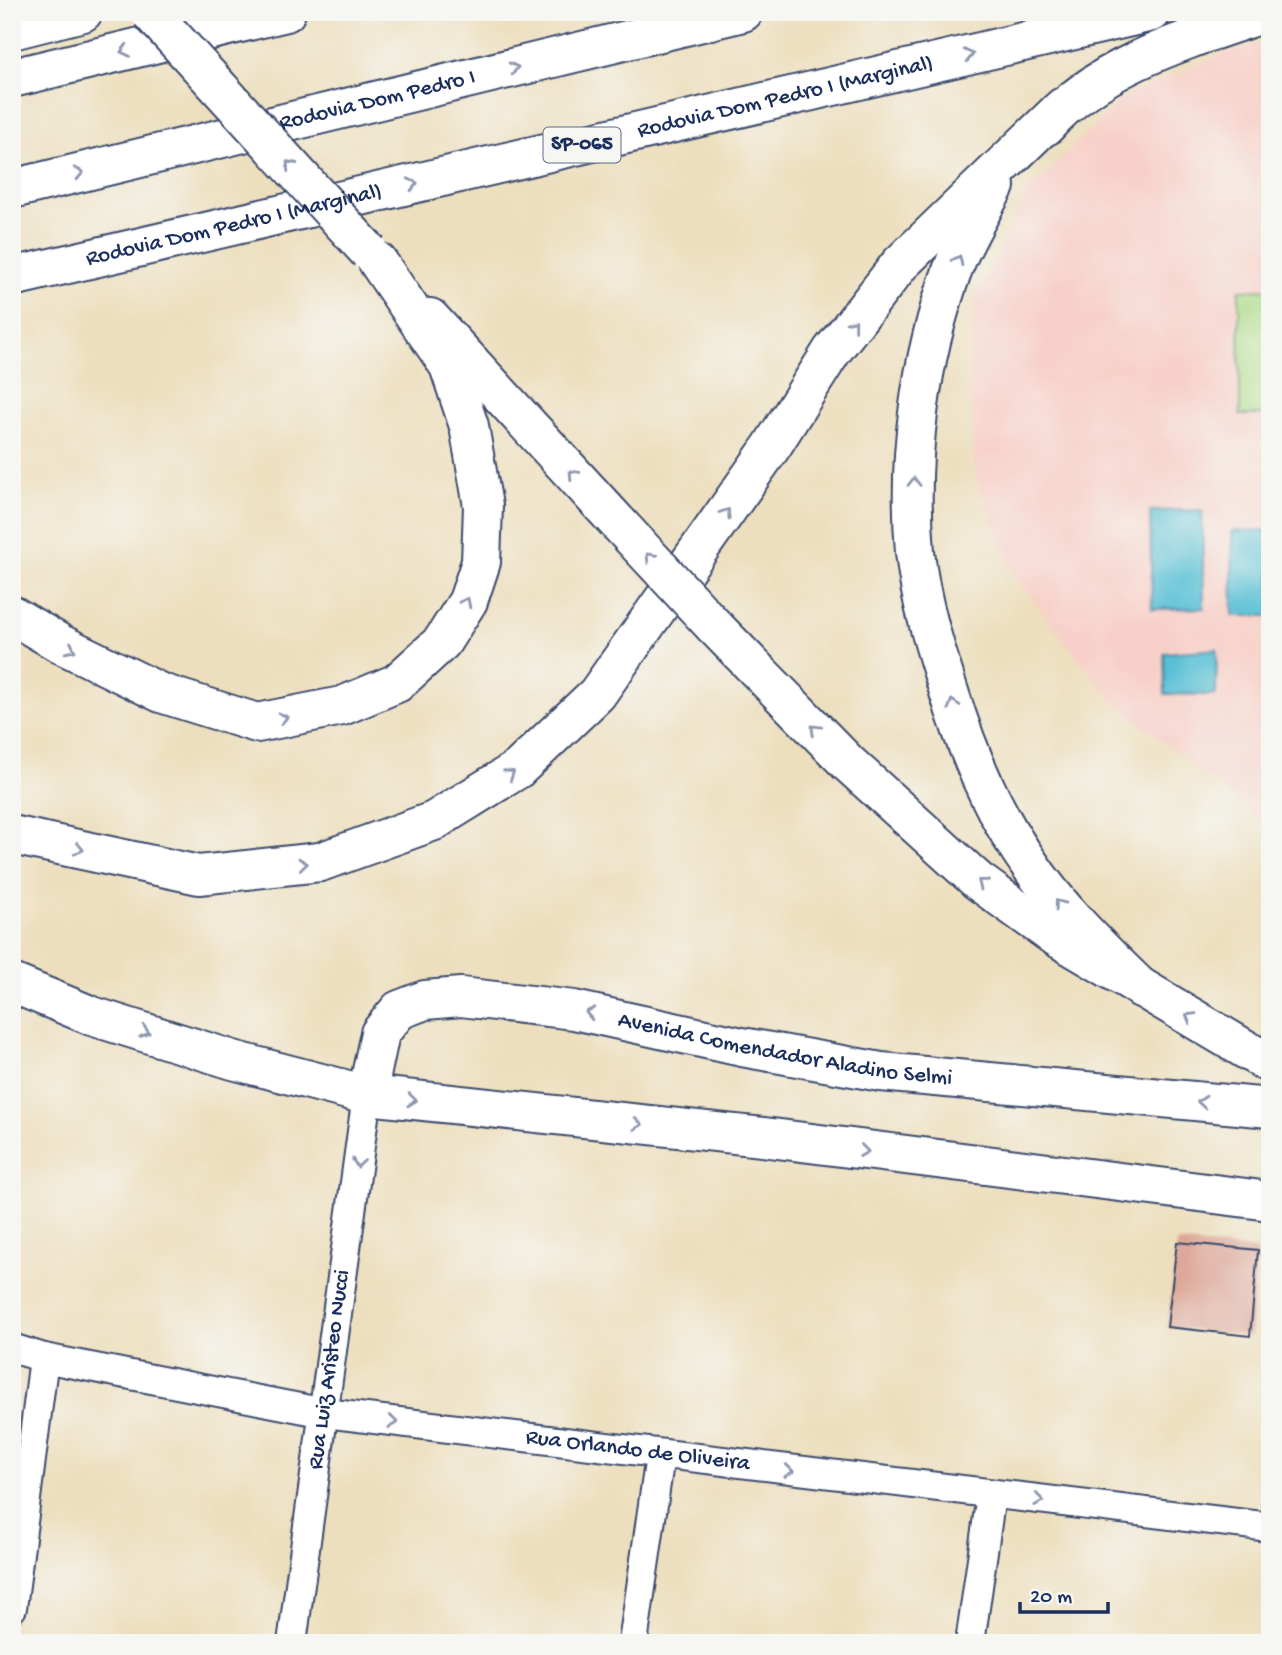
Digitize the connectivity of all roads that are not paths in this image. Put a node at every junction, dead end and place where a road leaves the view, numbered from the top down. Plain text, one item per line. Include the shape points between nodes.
1 (83, 12) edge
2 (150, 12) edge
3 (286, 12) edge
4 (743, 12) edge
5 (1152, 12) edge
6 (1268, 12) edge
7 (12, 30) edge
8 (12, 78) edge
9 (1063, 107) junction
10 (12, 189) edge
11 (373, 257) junction
12 (12, 277) edge
13 (12, 615) edge
14 (12, 835) edge
15 (12, 983) edge
16 (1141, 988) junction
17 (12, 997) edge
18 (92, 1016) junction
19 (1270, 1064) edge
20 (367, 1096) junction
21 (1270, 1108) edge
22 (1270, 1201) edge
23 (12, 1348) edge
24 (44, 1358) junction
25 (325, 1413) junction
26 (660, 1456) junction
27 (991, 1495) junction
28 (1270, 1527) edge
29 (13, 1591) edge
30 (292, 1643) edge
31 (633, 1643) edge
32 (970, 1643) edge

1 - 7 main road
11 -> 2 main road, bridge
3 -> 8 main road
10 -> 4 main road, Rodovia Dom Pedro I
12 -> 5 main road, Rodovia Dom Pedro I (Marginal) / SP-065
6 - 9 main road via 1125,68
14 -> 9 main road via 199,876 320,862 434,821 518,769 597,694 772,446 832,351 900,264
16 -> 9 main road via 1074,924 1027,861 973,764 929,629 915,552 917,419 927,355 953,269 997,183
13 -> 11 main road via 161,693 257,723 342,706 397,683 442,642 468,601 481,562 483,506 470,426 449,366
16 -> 11 main road, bridge via 1052,935 978,881 848,763 713,625
15 - 18 main road
19 -> 16 main road
17 - 18 street
18 -> 20 main road
21 -> 20 main road, Avenida Comendador Aladino Selmi via 881,1072 574,1010 461,997 425,1000 399,1010 380,1033
20 -> 22 main road via 763,1138
20 -> 25 street, Rua Luiz Aristeo Nucci
23 - 24 street, Rua Orlando de Oliveira
24 - 25 street, Rua Orlando de Oliveira
24 - 29 street
25 -> 26 street, Rua Orlando de Oliveira
25 - 30 street, Rua Luiz Aristeo Nucci
26 -> 27 street, Rua Orlando de Oliveira
26 - 31 street
27 -> 28 street, Rua Orlando de Oliveira
27 - 32 street

